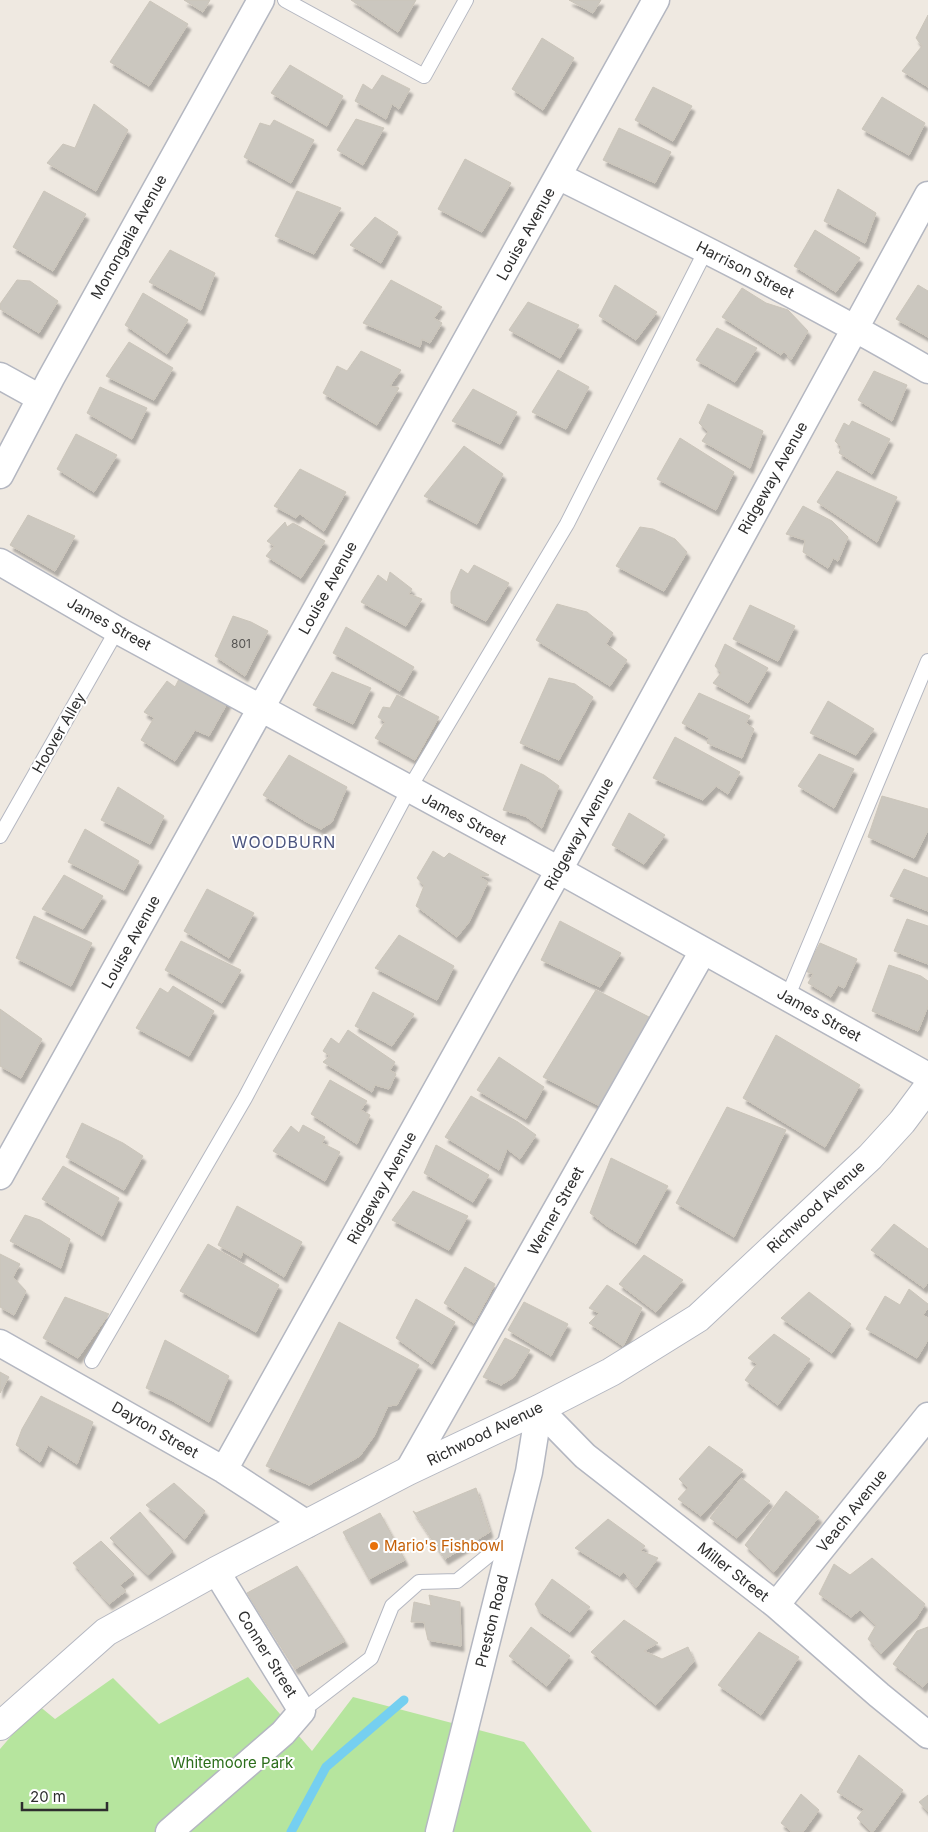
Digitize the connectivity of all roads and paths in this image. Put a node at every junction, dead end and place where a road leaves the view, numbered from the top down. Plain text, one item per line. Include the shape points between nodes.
1 (261, 0) edge
2 (285, 0) edge
3 (466, 0) edge
4 (656, 0) edge
5 (558, 176) junction
6 (928, 195) edge
7 (706, 250) junction
8 (855, 328) junction
9 (928, 370) edge
10 (0, 376) edge
11 (40, 398) junction
12 (0, 475) edge
13 (0, 562) edge
14 (117, 630) junction
15 (928, 661) edge
16 (261, 708) junction
17 (408, 788) junction
18 (0, 836) edge
19 (559, 870) junction
20 (703, 951) junction
21 (788, 998) junction
22 (928, 1076) edge
23 (928, 1087) edge
24 (0, 1176) edge
25 (0, 1343) edge
26 (92, 1361) dead end
27 (539, 1409) junction
28 (928, 1416) edge
29 (224, 1470) junction
30 (408, 1471) junction
31 (307, 1524) junction
32 (514, 1535) junction
33 (216, 1571) junction
34 (776, 1606) junction
35 (302, 1711) junction
36 (0, 1726) edge
37 (928, 1735) edge
38 (169, 1832) edge
39 (439, 1832) edge

1 - 11 street, Monongalia Avenue
2 - 3 lane via 424,76
4 - 5 street, Louise Avenue
5 - 7 street, Harrison Street
5 - 16 street, Louise Avenue
6 - 8 street, Ridgeway Avenue
7 - 8 street, Harrison Street
7 - 17 lane via 567,524
8 - 9 street, Harrison Street
8 - 19 street, Ridgeway Avenue
10 - 11 street
11 - 12 street, Monongalia Avenue
13 - 14 street, James Street
14 - 16 street, James Street
14 - 18 lane, Hoover Alley
15 - 21 lane
16 - 17 street, James Street
16 - 24 street, Louise Avenue
17 - 19 street, James Street
17 - 26 lane via 245,1098
19 - 20 street, James Street
19 - 29 street, Ridgeway Avenue
20 - 21 street, James Street
20 - 30 street, Werner Street
21 - 22 street, James Street
23 - 27 street, Richwood Avenue via 870,1157 698,1318 610,1372
25 - 29 street, Dayton Street
27 - 30 street, Richwood Avenue
27 - 32 street, Preston Road
27 - 34 street, Miller Street via 584,1456
28 - 34 street, Veach Avenue
29 - 31 street, Dayton Street
30 - 31 street, Richwood Avenue
31 - 33 street, Richwood Avenue
32 - 35 lane via 457,1581 418,1582 392,1606 370,1658
32 - 39 street, Preston Road
33 - 35 street, Conner Street
33 - 36 street, Richwood Avenue via 106,1632
34 - 37 street, Miller Street
35 - 38 street, Conner Street via 282,1734

